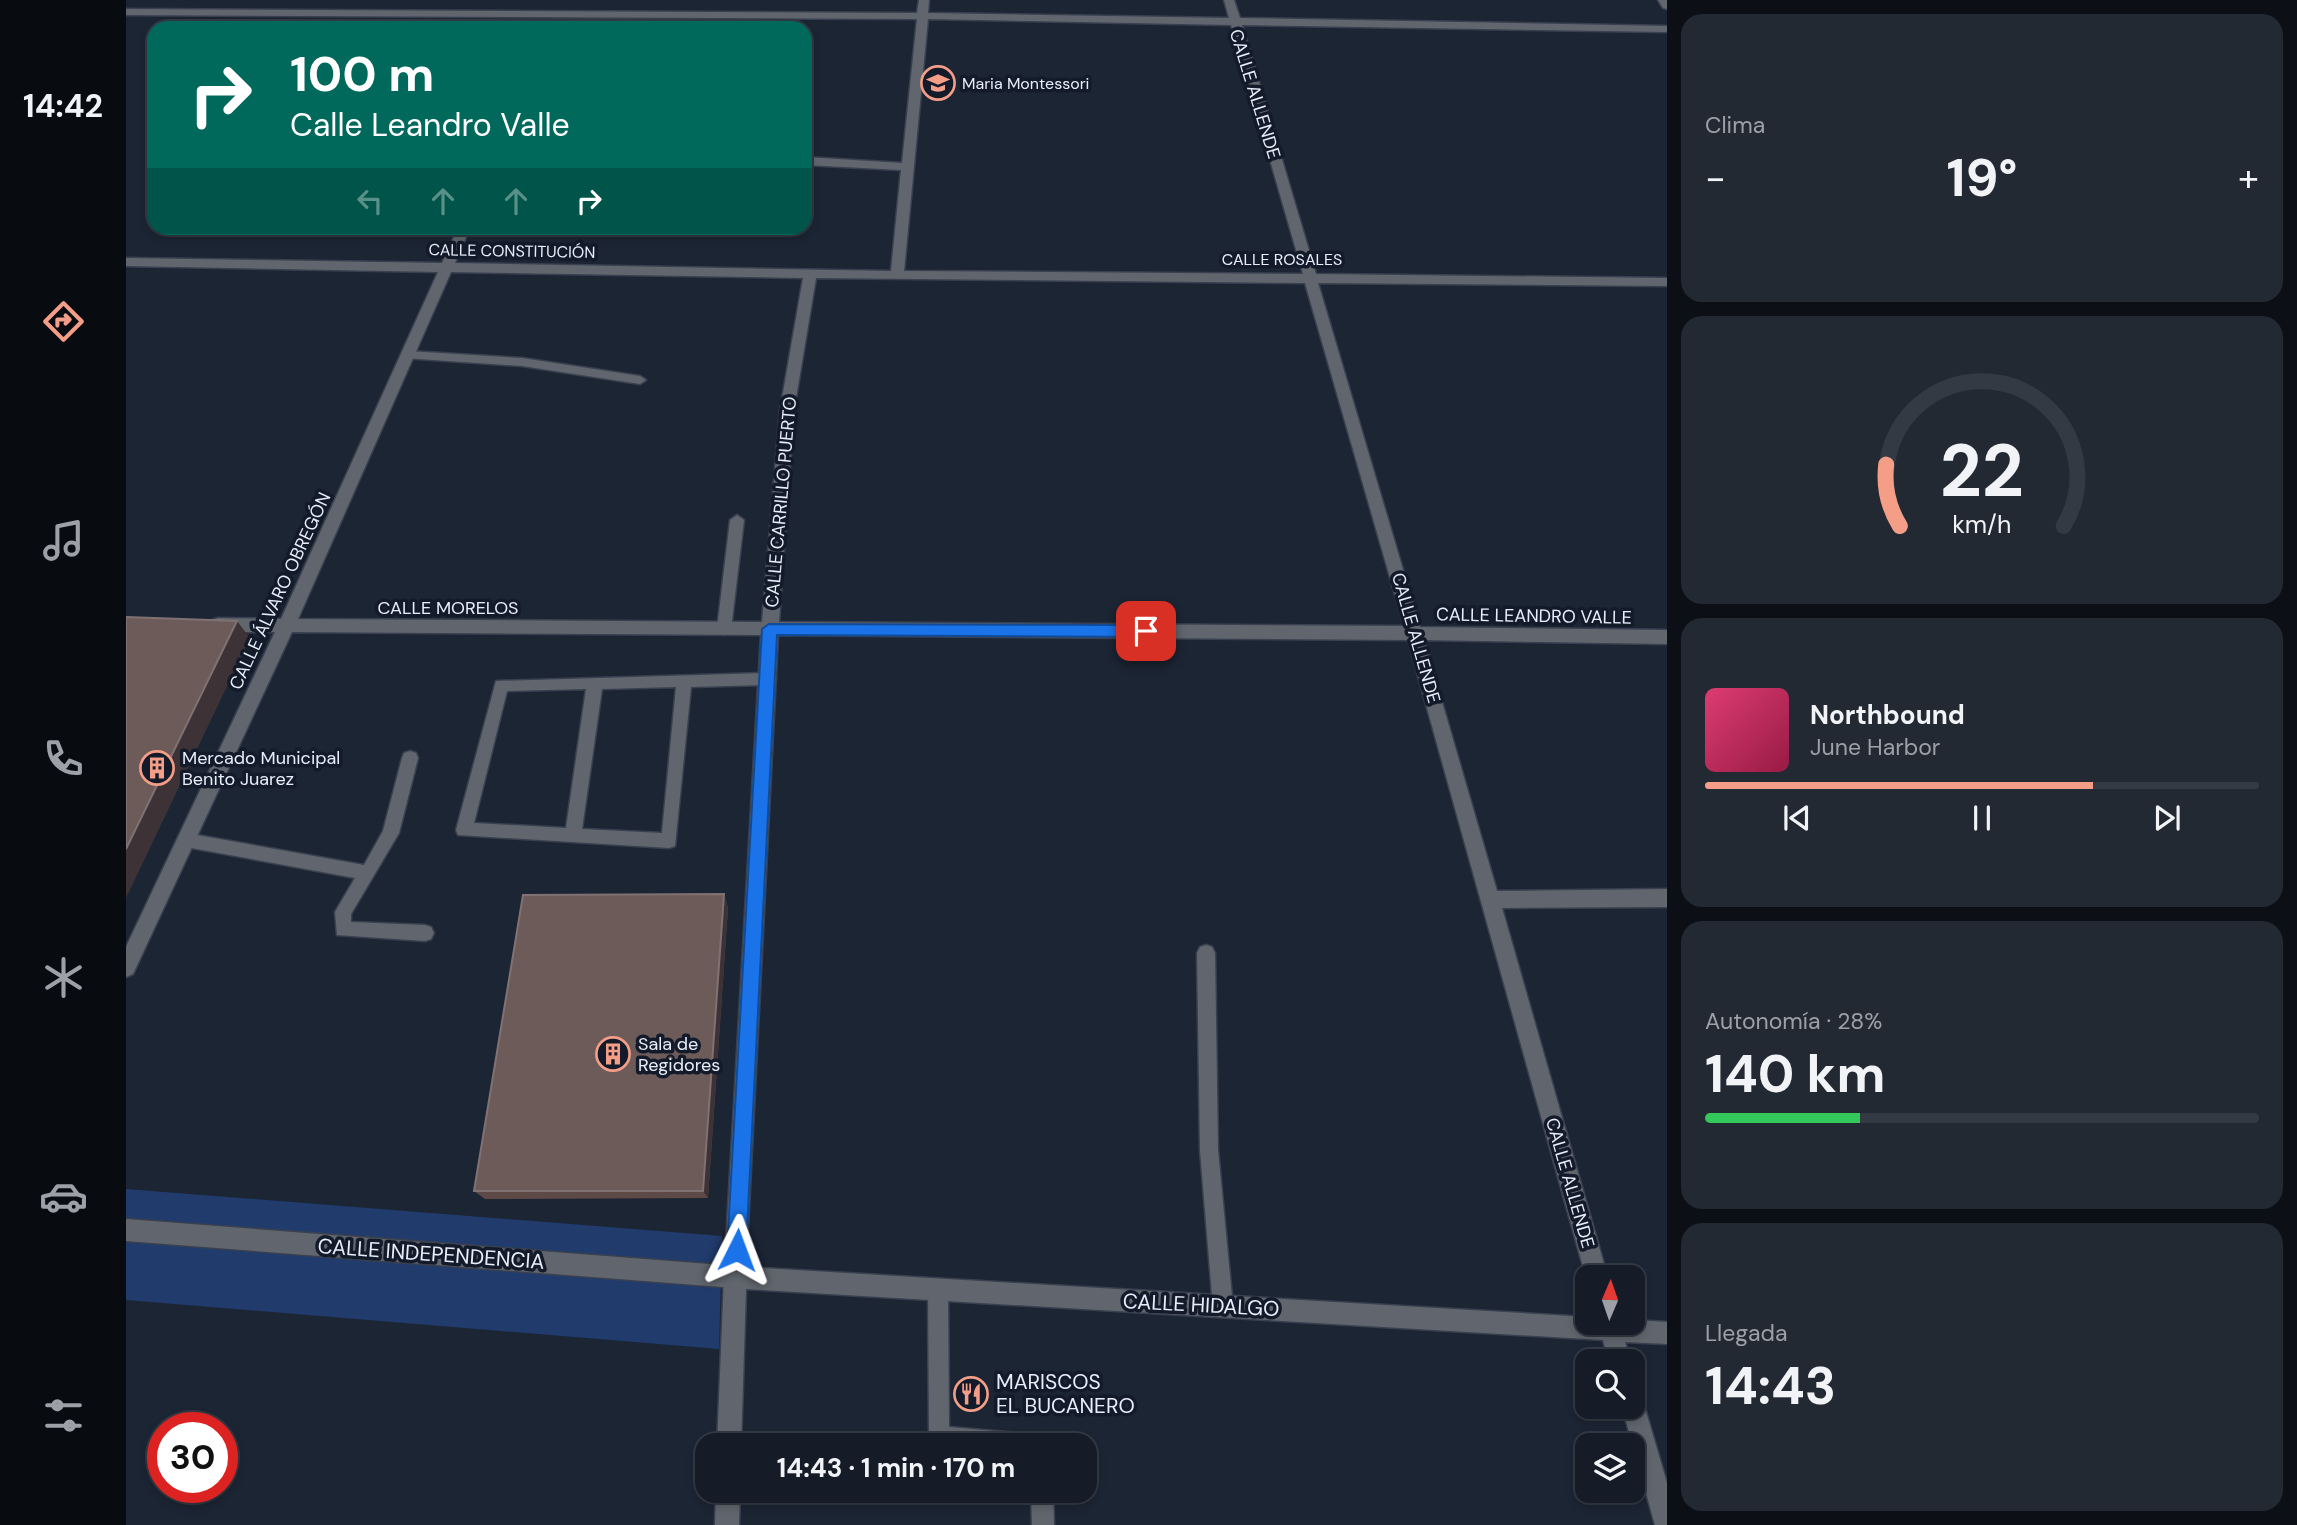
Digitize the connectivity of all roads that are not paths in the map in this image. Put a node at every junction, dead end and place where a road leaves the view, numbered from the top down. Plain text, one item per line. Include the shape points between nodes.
1 (559, 0) edge
2 (924, 0) edge
3 (1228, 0) edge
4 (1662, 0) edge
5 (1667, 6) edge
6 (126, 12) edge
7 (554, 14) junction
8 (922, 16) junction
9 (551, 21) edge
10 (1234, 21) junction
11 (1667, 29) edge
12 (812, 162) edge
13 (907, 166) junction
14 (461, 235) edge
15 (126, 261) edge
16 (447, 268) junction
17 (810, 274) junction
18 (897, 275) junction
19 (1310, 277) junction
20 (1667, 282) edge
21 (408, 355) junction
22 (640, 380) dead end
23 (737, 520) dead end
24 (206, 625) edge
25 (286, 627) junction
26 (724, 629) junction
27 (769, 629) junction
28 (1414, 633) junction
29 (1667, 637) edge
30 (768, 680) junction
31 (594, 682) junction
32 (684, 683) junction
33 (410, 758) dead end
34 (573, 836) junction
35 (186, 840) junction
36 (368, 873) junction
37 (1667, 898) edge
38 (1490, 901) junction
39 (425, 933) dead end
40 (1206, 953) dead end
41 (126, 968) edge
42 (126, 1230) edge
43 (1593, 1265) edge
44 (735, 1277) junction
45 (938, 1289) junction
46 (1223, 1307) junction
47 (1575, 1324) edge
48 (1645, 1330) edge
49 (1667, 1333) edge
50 (1637, 1419) edge
51 (730, 1433) edge
52 (939, 1433) edge
53 (728, 1503) edge
54 (1042, 1503) edge
55 (727, 1525) edge
56 (1043, 1525) edge
57 (1667, 1525) edge

1 - 7 street
2 - 8 street
3 - 10 street, CALLE ALLENDE
4 - 5 street
6 - 7 street
7 - 8 street
7 - 9 street
8 - 10 street
8 - 13 street
10 - 11 street
10 - 19 street, CALLE ALLENDE
12 - 13 street
13 - 18 street
14 - 16 street, CALLE ÁLVARO OBREGÓN
15 - 16 street, CALLE CONSTITUCIÓN
16 - 17 street, CALLE CONSTITUCIÓN
16 - 21 street, CALLE ÁLVARO OBREGÓN
17 - 18 street, CALLE CONSTITUCIÓN
17 - 27 street, CALLE CARRILLO PUERTO via 787,410
18 - 19 street, CALLE ROSALES
19 - 20 street, CALLE ROSALES
19 - 28 street, CALLE ALLENDE
21 - 22 lane via 522,362
21 - 25 street, CALLE ÁLVARO OBREGÓN
23 - 26 lane
24 - 25 street, CALLE MORELOS
25 - 26 street, CALLE MORELOS
25 - 35 street, CALLE ÁLVARO OBREGÓN
26 - 27 street, CALLE MORELOS
27 - 28 street, CALLE LEANDRO VALLE
27 - 30 street, CALLE CARRILLO PUERTO
28 - 29 street, CALLE LEANDRO VALLE
28 - 38 street, CALLE ALLENDE
30 - 32 lane
30 - 44 street, CALLE CARRILLO PUERTO
31 - 32 lane
31 - 34 lane
31 - 34 lane via 501,685 464,830
32 - 34 lane via 669,841
33 - 36 lane via 391,833
35 - 36 lane
35 - 41 street, CALLE ÁLVARO OBREGÓN
36 - 39 lane via 343,912 343,929
37 - 38 street
38 - 43 street, CALLE ALLENDE
40 - 46 lane via 1209,1150
42 - 44 street, CALLE INDEPENDENCIA
44 - 45 street, CALLE HIDALGO
44 - 51 street, CALLE CARRILLO PUERTO
45 - 46 street, CALLE HIDALGO
45 - 52 lane
46 - 47 street, CALLE HIDALGO
48 - 49 street, CALLE HIDALGO
50 - 57 street
53 - 55 street
54 - 56 lane

